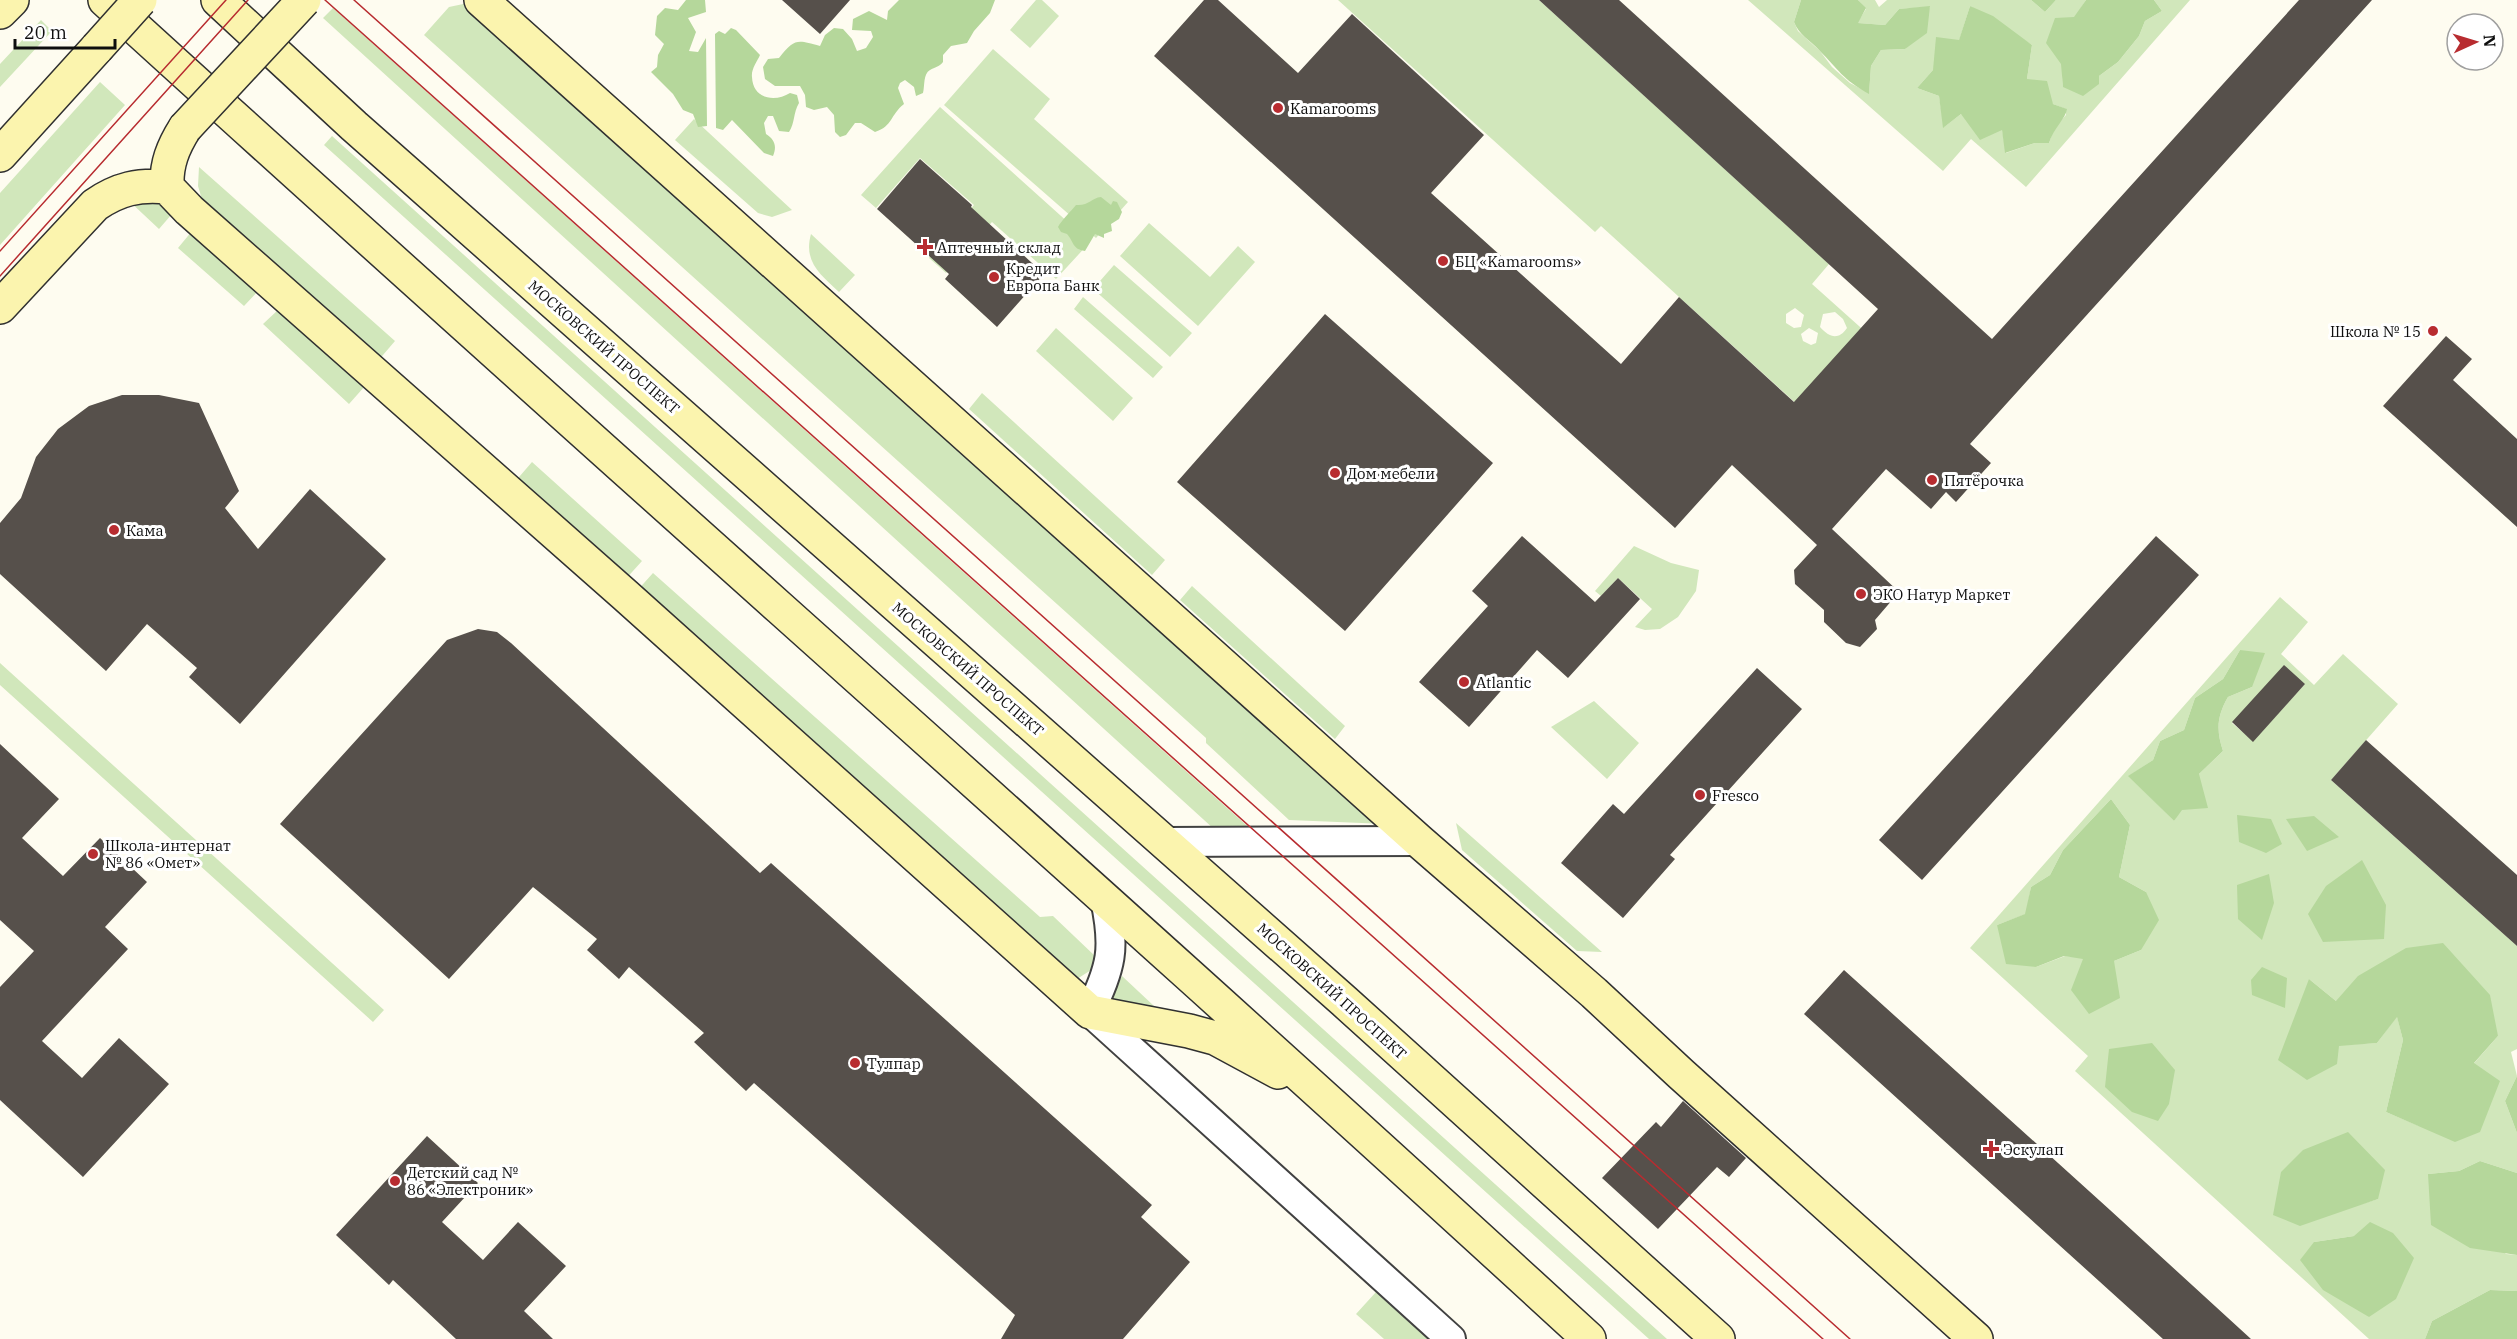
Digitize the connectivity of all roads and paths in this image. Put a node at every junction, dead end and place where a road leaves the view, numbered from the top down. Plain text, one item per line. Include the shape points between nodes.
1 (12, 0) edge
2 (105, 0) edge
3 (140, 0) edge
4 (218, 0) edge
5 (304, 0) edge
6 (481, 0) edge
7 (0, 12) edge
8 (0, 155) edge
9 (167, 187) junction
10 (0, 307) edge
11 (1419, 841) junction
12 (1164, 842) junction
13 (1105, 899) junction
14 (1089, 1012) junction
15 (1331, 1102) junction
16 (1450, 1339) edge
17 (1589, 1339) edge
18 (1718, 1339) edge
19 (1976, 1339) edge

1 - 7 main road
2 - 13 main road
3 - 8 main road, bridge
4 - 12 main road, МОСКОВСКИЙ ПРОСПЕКТ via 363,134
5 - 9 main road, bridge via 185,128 169,159
6 - 11 main road
9 - 10 main road via 148,185 110,194 95,205
9 - 14 main road
11 - 12 street
11 - 19 main road via 1594,993
12 - 18 main road, МОСКОВСКИЙ ПРОСПЕКТ
13 - 14 street via 1112,932 1110,964
13 - 15 main road
14 - 15 main road via 1215,1038
14 - 16 street
15 - 17 main road

